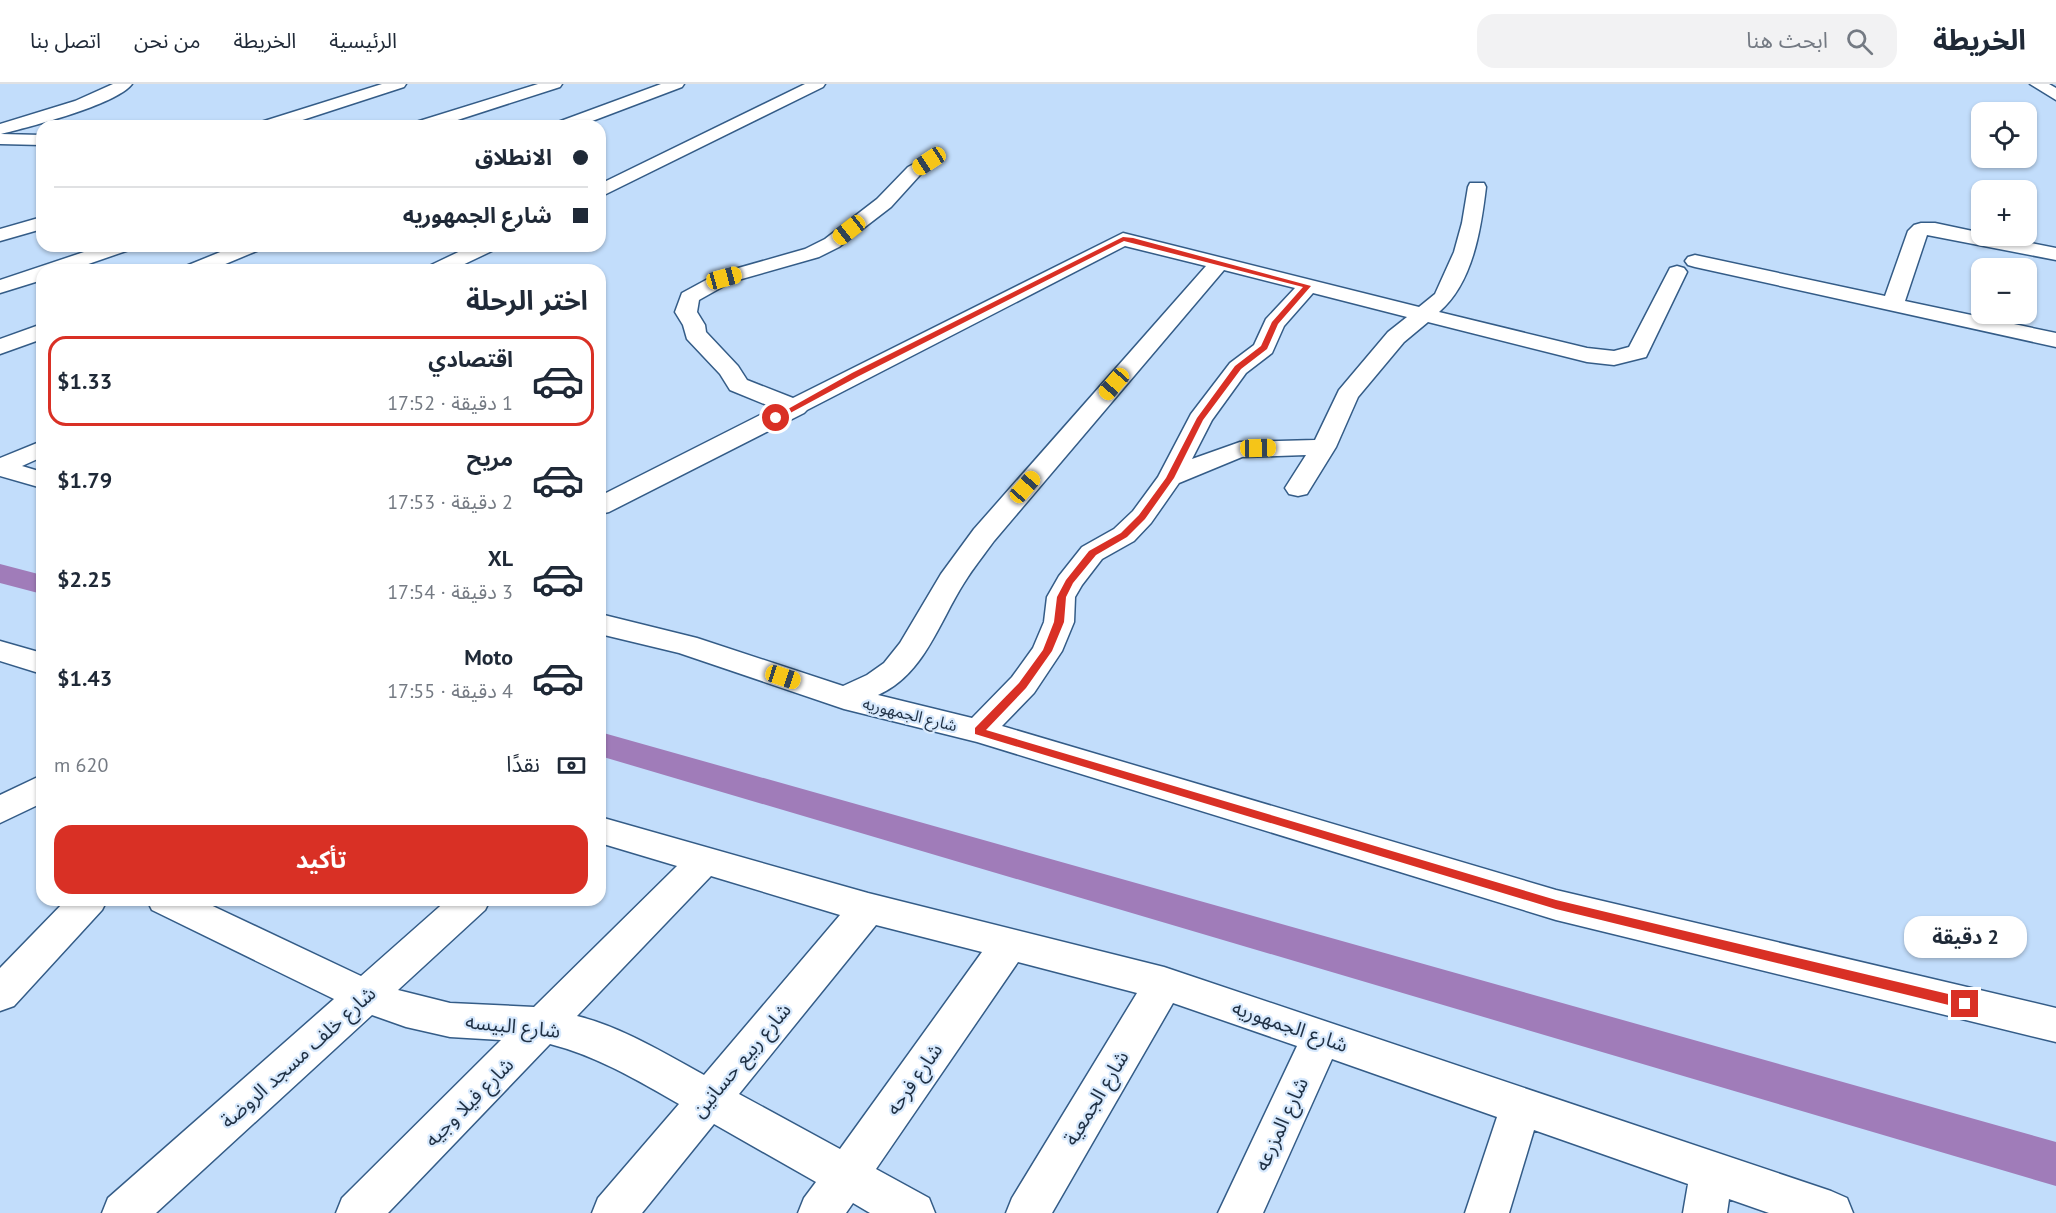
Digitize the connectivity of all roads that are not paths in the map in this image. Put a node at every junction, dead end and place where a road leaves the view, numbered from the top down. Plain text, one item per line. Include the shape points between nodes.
1 (124, 84) edge
2 (398, 84) edge
3 (554, 84) edge
4 (676, 84) edge
5 (818, 84) edge
6 (2038, 84) edge
7 (2056, 95) edge
8 (286, 120) edge
9 (441, 120) edge
10 (580, 120) edge
11 (0, 129) edge
12 (0, 139) edge
13 (36, 140) edge
14 (929, 161) dead end
15 (1477, 187) dead end
16 (606, 188) edge
17 (36, 225) edge
18 (0, 235) edge
19 (104, 252) edge
20 (237, 252) edge
21 (474, 252) edge
22 (2056, 254) edge
23 (1219, 263) junction
24 (69, 264) edge
25 (208, 264) edge
26 (449, 264) edge
27 (36, 275) edge
28 (1308, 286) junction
29 (0, 287) edge
30 (1893, 305) junction
31 (1423, 315) junction
32 (36, 333) edge
33 (2056, 340) edge
34 (0, 347) edge
35 (796, 408) junction
36 (1324, 447) junction
37 (36, 451) edge
38 (0, 467) edge
39 (36, 478) edge
40 (1170, 478) junction
41 (1298, 488) dead end
42 (606, 503) edge
43 (606, 625) edge
44 (0, 651) edge
45 (36, 662) edge
46 (844, 698) junction
47 (979, 731) junction
48 (36, 791) edge
49 (0, 810) edge
50 (606, 832) edge
51 (704, 861) junction
52 (83, 906) edge
53 (178, 906) edge
54 (465, 906) edge
55 (868, 908) junction
56 (1009, 944) junction
57 (1164, 983) junction
58 (0, 994) edge
59 (366, 996) junction
60 (544, 1025) junction
61 (2056, 1025) edge
62 (1322, 1036) junction
63 (709, 1098) junction
64 (1521, 1106) junction
65 (1712, 1172) junction
66 (847, 1175) junction
67 (124, 1213) edge
68 (358, 1213) edge
69 (614, 1213) edge
70 (820, 1213) edge
71 (913, 1213) edge
72 (1028, 1213) edge
73 (1240, 1213) edge
74 (1487, 1213) edge
75 (1705, 1213) edge
76 (1831, 1213) edge

1 - 11 street via 97,98
2 - 8 street
3 - 9 street
4 - 10 street
5 - 16 street
6 - 7 street
12 - 13 street
14 - 35 street via 832,243 812,253 724,278 689,297 686,312 695,334 730,371 738,386
15 - 31 street via 1472,224 1453,278 1444,297
17 - 18 street
19 - 24 street
20 - 25 street
21 - 26 street
22 - 30 street via 1921,229
23 - 28 street
23 - 35 street via 1131,239 1116,240
23 - 46 street via 984,535 895,670 878,683
27 - 29 street
28 - 31 street
28 - 40 street via 1275,324 1264,348 1238,368 1200,419
30 - 31 street via 1686,266 1638,352 1614,358 1587,356
30 - 33 street
31 - 36 street via 1396,337 1347,394
32 - 34 street
35 - 42 street
36 - 40 street via 1240,450
36 - 41 street
37 - 38 street
38 - 39 street
40 - 47 street via 1142,517 1124,535 1092,553 1069,582 1061,597 1059,622 1044,657
43 - 46 street, شارع الجمهوريه via 686,645
44 - 45 street
46 - 47 street, شارع الجمهوريه
47 - 61 street, شارع الجمهوريه via 1556,905
48 - 49 street
50 - 51 street, شارع الجمهوريه
51 - 55 street, شارع الجمهوريه
51 - 60 street, شارع فيلا وجيه
52 - 58 street
53 - 59 street, شارع البيسه
54 - 59 street, شارع خلف مسجد الروضة
55 - 56 street, شارع الجمهوريه
55 - 63 street, شارع ربيع حسانين
56 - 57 street, شارع الجمهوريه
56 - 66 street, شارع فرحه
57 - 62 street, شارع الجمهوريه
57 - 72 street, شارع الجمعية
59 - 60 street, شارع البيسه via 450,1020
59 - 67 street, شارع خلف مسجد الروضة
60 - 63 street, شارع البيسه via 588,1036
60 - 68 street, شارع فيلا وجيه
62 - 64 street, شارع الجمهوريه
62 - 73 street, شارع المزرعه
63 - 66 street, شارع البيسه
63 - 69 street, شارع ربيع حسانين
64 - 65 street, شارع الجمهوريه
64 - 74 street
65 - 75 street
65 - 76 street, شارع الجمهوريه
66 - 70 street, شارع فرحه
66 - 71 street, شارع البيسه

